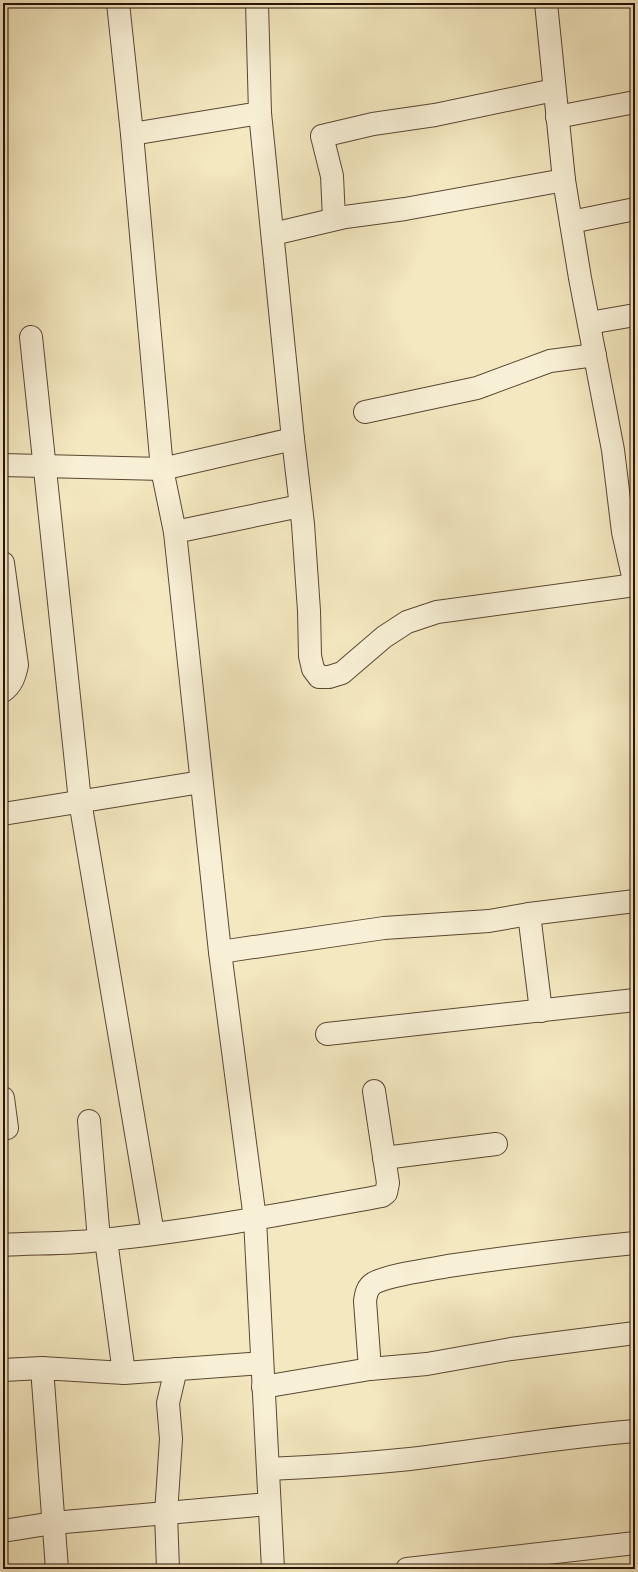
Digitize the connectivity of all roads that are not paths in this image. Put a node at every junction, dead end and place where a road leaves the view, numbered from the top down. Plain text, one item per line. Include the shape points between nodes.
1 (118, 3) edge
2 (257, 3) edge
3 (546, 3) edge
4 (554, 90) junction
5 (635, 102) edge
6 (260, 113) junction
7 (557, 117) junction
8 (132, 134) junction
9 (564, 180) junction
10 (635, 209) edge
11 (334, 220) junction
12 (571, 222) junction
13 (273, 234) junction
14 (635, 315) edge
15 (589, 323) junction
16 (31, 337) dead end
17 (595, 355) junction
18 (365, 412) dead end
19 (293, 439) junction
20 (3, 465) edge
21 (44, 466) junction
22 (162, 469) junction
23 (300, 506) junction
24 (175, 532) junction
25 (629, 532) edge
26 (3, 563) edge
27 (635, 585) edge
28 (3, 691) edge
29 (201, 782) junction
30 (80, 801) junction
31 (3, 814) edge
32 (635, 901) edge
33 (530, 914) junction
34 (220, 952) junction
35 (635, 1000) edge
36 (541, 1010) junction
37 (327, 1034) dead end
38 (374, 1091) dead end
39 (3, 1098) edge
40 (89, 1121) dead end
41 (7, 1128) dead end
42 (496, 1144) dead end
43 (384, 1158) junction
44 (255, 1219) junction
45 (153, 1234) junction
46 (103, 1240) junction
47 (635, 1243) edge
48 (3, 1245) edge
49 (635, 1333) edge
50 (262, 1363) junction
51 (42, 1368) junction
52 (176, 1369) junction
53 (370, 1369) junction
54 (3, 1370) edge
55 (124, 1373) junction
56 (263, 1387) junction
57 (635, 1431) edge
58 (268, 1469) junction
59 (269, 1504) junction
60 (166, 1514) junction
61 (53, 1523) junction
62 (3, 1531) edge
63 (635, 1542) edge
64 (57, 1569) edge
65 (168, 1569) edge
66 (273, 1569) edge
67 (407, 1569) edge

1 - 8 street
2 - 6 street
3 - 4 street
4 - 7 street
4 - 11 street via 322,136 332,176
5 - 7 street
6 - 8 street
6 - 13 street
7 - 9 street
8 - 22 street
9 - 11 street
9 - 12 street
10 - 12 street
11 - 13 street
12 - 15 street
13 - 19 street
14 - 15 street
15 - 17 street
16 - 21 street
17 - 18 street via 550,361 476,388
17 - 25 street
19 - 22 street
19 - 23 street
20 - 21 street
21 - 22 street
21 - 30 street
22 - 24 street
23 - 24 street
23 - 27 street via 310,656 313,669 319,677 342,673 406,622 437,612
24 - 29 street
25 - 27 street
26 - 28 street via 17,666 15,676
29 - 30 street
29 - 34 street
30 - 31 street
30 - 45 street
32 - 33 street
33 - 34 street via 489,921 384,928
33 - 36 street
34 - 44 street
35 - 36 street
36 - 37 street
38 - 43 street
39 - 41 street
40 - 46 street
42 - 43 street
43 - 44 street via 388,1188 382,1196
44 - 45 street
44 - 50 street
45 - 46 street
46 - 48 street
46 - 55 street
47 - 53 street via 522,1255 433,1269 372,1284 366,1291 365,1301
49 - 53 street via 512,1349 427,1364
50 - 52 street
50 - 56 street
51 - 54 street
51 - 55 street
51 - 61 street
52 - 55 street
52 - 60 street via 168,1403 171,1439
53 - 56 street
56 - 58 street
57 - 58 street via 585,1435 410,1459
58 - 59 street
59 - 60 street
59 - 66 street
60 - 61 street
60 - 65 street
61 - 62 street
61 - 64 street
63 - 67 street

